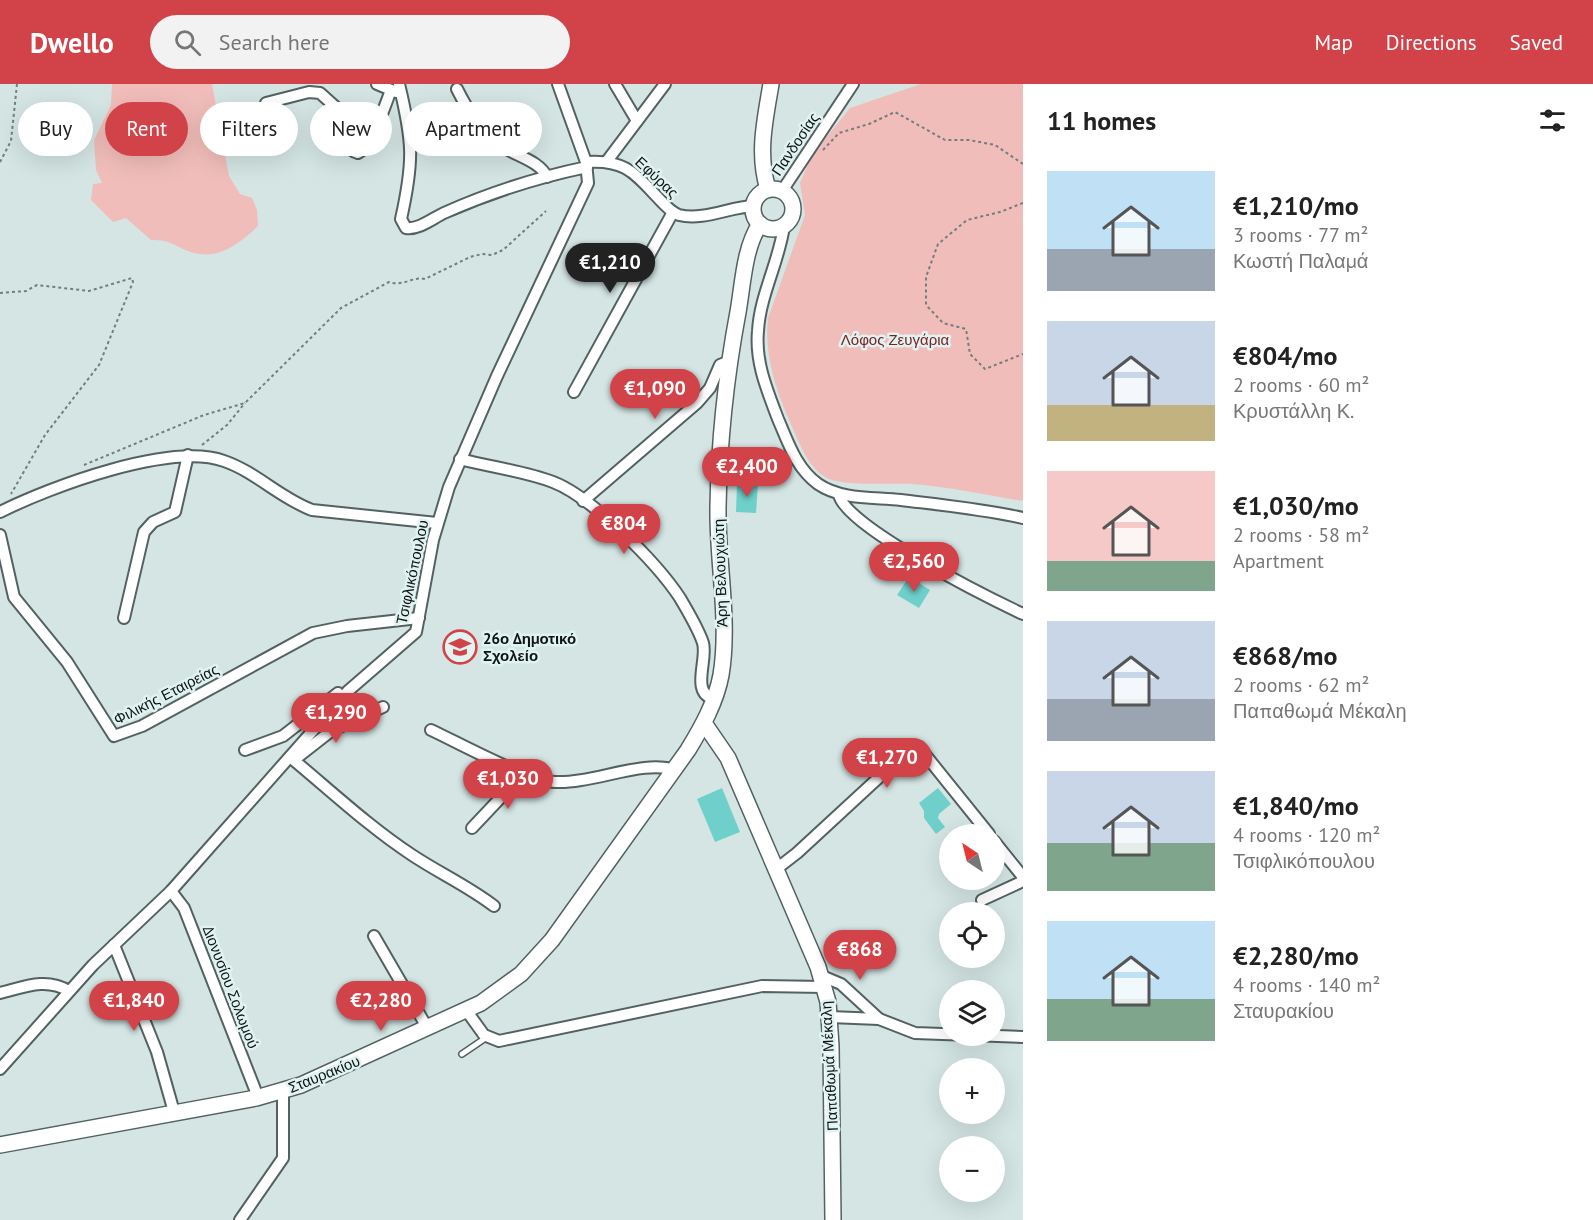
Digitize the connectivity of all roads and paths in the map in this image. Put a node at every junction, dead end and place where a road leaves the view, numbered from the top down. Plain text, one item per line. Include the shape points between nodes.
1 (17, 84) edge
2 (377, 84) edge
3 (558, 84) edge
4 (615, 84) edge
5 (665, 84) edge
6 (771, 84) edge
7 (853, 84) edge
8 (457, 89) dead end
9 (397, 90) edge
10 (270, 102) edge
11 (637, 121) junction
12 (820, 153) dead end
13 (607, 161) junction
14 (0, 162) edge
15 (1023, 164) edge
16 (586, 165) junction
17 (547, 177) junction
18 (775, 190) junction
19 (1023, 203) edge
20 (753, 206) junction
21 (546, 211) dead end
22 (673, 212) junction
23 (760, 224) junction
24 (784, 226) junction
25 (0, 292) edge
26 (1023, 354) edge
27 (730, 361) junction
28 (574, 392) dead end
29 (245, 403) junction
30 (188, 455) junction
31 (460, 459) junction
32 (78, 467) dead end
33 (839, 494) junction
34 (584, 501) junction
35 (12, 506) junction
36 (0, 512) edge
37 (1023, 518) edge
38 (437, 523) junction
39 (0, 535) edge
40 (1023, 614) edge
41 (124, 618) dead end
42 (419, 618) junction
43 (354, 686) junction
44 (714, 699) junction
45 (383, 707) dead end
46 (704, 723) junction
47 (431, 730) dead end
48 (245, 750) dead end
49 (290, 757) junction
50 (674, 770) junction
51 (524, 773) junction
52 (981, 824) edge
53 (472, 828) dead end
54 (1005, 855) edge
55 (775, 870) junction
56 (1023, 877) edge
57 (171, 891) junction
58 (982, 900) dead end
59 (494, 906) dead end
60 (374, 936) dead end
61 (114, 945) junction
62 (823, 982) junction
63 (69, 991) junction
64 (0, 993) edge
65 (466, 1010) junction
66 (830, 1017) junction
67 (879, 1019) junction
68 (428, 1029) junction
69 (487, 1037) junction
70 (1023, 1037) edge
71 (462, 1054) dead end
72 (0, 1069) edge
73 (283, 1090) junction
74 (258, 1097) junction
75 (174, 1112) junction
76 (0, 1145) edge
77 (240, 1220) edge
78 (833, 1220) edge

1 - 14 path via 11,141
2 - 9 street
3 - 16 street
4 - 11 street
5 - 11 street
6 - 18 street via 762,165
7 - 18 street, Πανδοσίας
8 - 17 street via 479,126 507,150 541,168
9 - 10 street via 370,141 358,153 349,144 340,111 320,93
9 - 17 street, Εφύρας via 412,158 401,219 404,227 414,227 466,204
11 - 13 street
12 - 15 path via 838,133 895,112 945,140 995,145
13 - 16 street, Εφύρας
13 - 22 street, Εφύρας via 634,173
16 - 17 street, Εφύρας
16 - 31 street, Τσιφλικόπουλου via 586,190
18 - 20 street via 760,194
18 - 24 street via 790,198 793,207
19 - 26 path via 967,220 938,244 926,277 926,305 943,323 966,329 970,354 985,369
20 - 22 street, Εφύρας via 692,216
20 - 23 street
21 - 29 path via 503,250 470,257 425,279 389,282 341,308
22 - 28 street
23 - 24 street via 774,229
23 - 27 street, Άρη Βελουχιώτη via 750,247
24 - 33 street via 780,255 760,313 760,366 773,407 800,465 818,484
25 - 35 path via 26,291 37,285 89,291 132,278 133,282 99,365 45,435 11,491
27 - 34 street via 720,365 710,388 697,402
27 - 44 street, Άρη Βελουχιώτη via 718,490 723,660
29 - 30 path via 227,425
29 - 32 path via 204,415
30 - 35 street via 94,477
30 - 38 street via 232,465 312,510
30 - 41 street via 175,512 153,522 144,532
31 - 34 street via 552,482
31 - 38 street, Τσιφλικόπουλου
33 - 37 street
33 - 40 street via 850,512 898,546
34 - 44 street via 628,538 679,597 702,642 702,690
35 - 36 street
38 - 42 street, Τσιφλικόπουλου
39 - 42 street, Φιλικής Εταιρείας via 14,597 66,662 114,736 142,726 314,633
42 - 43 street, Τσιφλικόπουλου via 410,640
43 - 48 street via 341,691 283,736
43 - 49 street, Τσιφλικόπουλου
44 - 46 street, Άρη Βελουχιώτη
45 - 49 street via 331,731 299,756
46 - 50 street, Άρη Βελουχιώτη
46 - 55 street, Παπαθωμά Μέκαλη via 728,758
47 - 51 street
49 - 57 street, Τσιφλικόπουλου
49 - 59 street via 386,837
50 - 51 street via 653,765 612,776 560,782
50 - 65 street, Σταυρακίου via 541,953 509,984
51 - 53 street
52 - 55 street via 919,747 910,747
54 - 56 street
55 - 62 street, Παπαθωμά Μέκαλη
56 - 58 street via 1021,882
57 - 61 street, Τσιφλικόπουλου
57 - 74 street, Διονυσίου Σολωμού via 184,908
60 - 68 street
61 - 63 street, Τσιφλικόπουλου
61 - 75 street via 158,1052
62 - 66 street, Παπαθωμά Μέκαλη
62 - 67 street via 841,984
62 - 69 street via 762,986 499,1041
63 - 64 street via 46,983
63 - 72 street, Τσιφλικόπουλου
65 - 68 street, Σταυρακίου
65 - 69 street
66 - 67 street
66 - 78 street, Παπαθωμά Μέκαλη
67 - 70 street via 915,1033
68 - 73 street, Σταυρακίου via 322,1077
69 - 71 lane
73 - 74 street, Σταυρακίου
73 - 77 street via 283,1158
74 - 75 street, Σταυρακίου
75 - 76 street, Σταυρακίου

